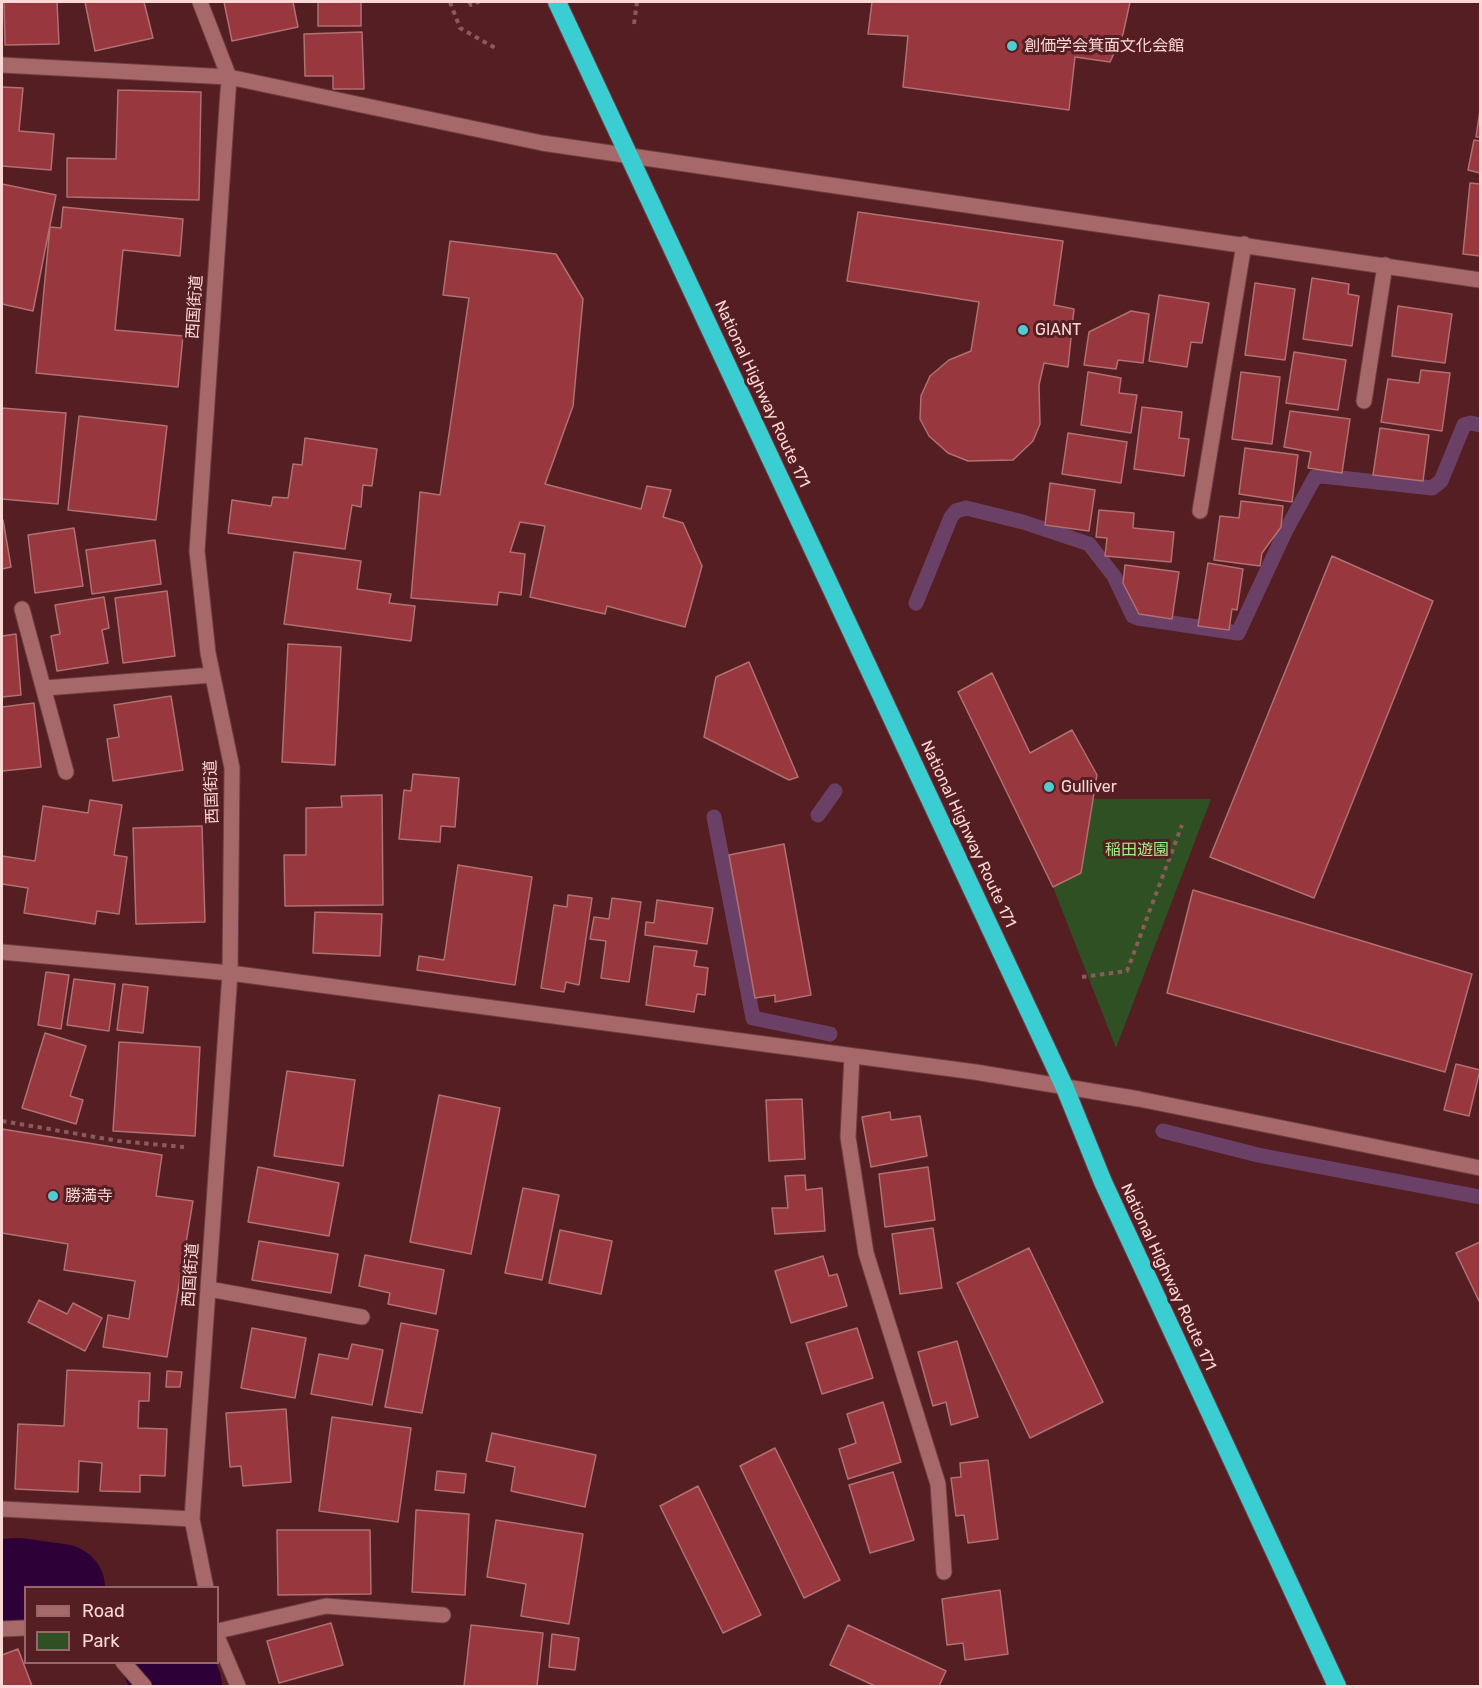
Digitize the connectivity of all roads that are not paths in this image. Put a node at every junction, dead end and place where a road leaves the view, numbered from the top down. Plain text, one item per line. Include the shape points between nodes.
1 (200, 2) edge
2 (557, 2) edge
3 (2, 65) edge
4 (229, 77) junction
5 (631, 157) junction
6 (1244, 244) junction
7 (1384, 265) junction
8 (1480, 280) edge
9 (1364, 400) dead end
10 (1200, 511) dead end
11 (22, 609) dead end
12 (212, 675) junction
13 (45, 688) junction
14 (66, 772) dead end
15 (2, 952) edge
16 (231, 973) junction
17 (852, 1056) junction
18 (1065, 1088) junction
19 (1480, 1168) edge
20 (208, 1288) junction
21 (362, 1317) dead end
22 (2, 1509) edge
23 (192, 1519) junction
24 (944, 1572) dead end
25 (206, 1586) edge
26 (443, 1615) dead end
27 (24, 1628) edge
28 (2, 1629) edge
29 (219, 1631) edge
30 (219, 1641) edge
31 (125, 1664) edge
32 (144, 1686) edge
33 (238, 1686) edge
34 (1337, 1686) edge

1 - 4 street, 西国街道
2 - 5 highway, National Highway Route 171
3 - 4 street
4 - 5 street via 542,143
4 - 12 street, 西国街道 via 197,551
5 - 6 street
5 - 18 highway, National Highway Route 171
6 - 7 street
6 - 10 street
7 - 8 street
7 - 9 street
11 - 13 street
12 - 13 street
12 - 16 street, 西国街道 via 232,768
13 - 14 street
15 - 16 street
16 - 17 street
16 - 20 street, 西国街道
17 - 18 street
17 - 24 street via 848,1137 866,1253 938,1484
18 - 19 street via 1139,1099
18 - 34 highway, National Highway Route 171 via 1103,1182
20 - 21 street
20 - 23 street, 西国街道
22 - 23 street
23 - 25 street, 西国街道
26 - 29 street via 326,1606
27 - 28 street
30 - 33 street
31 - 32 street

